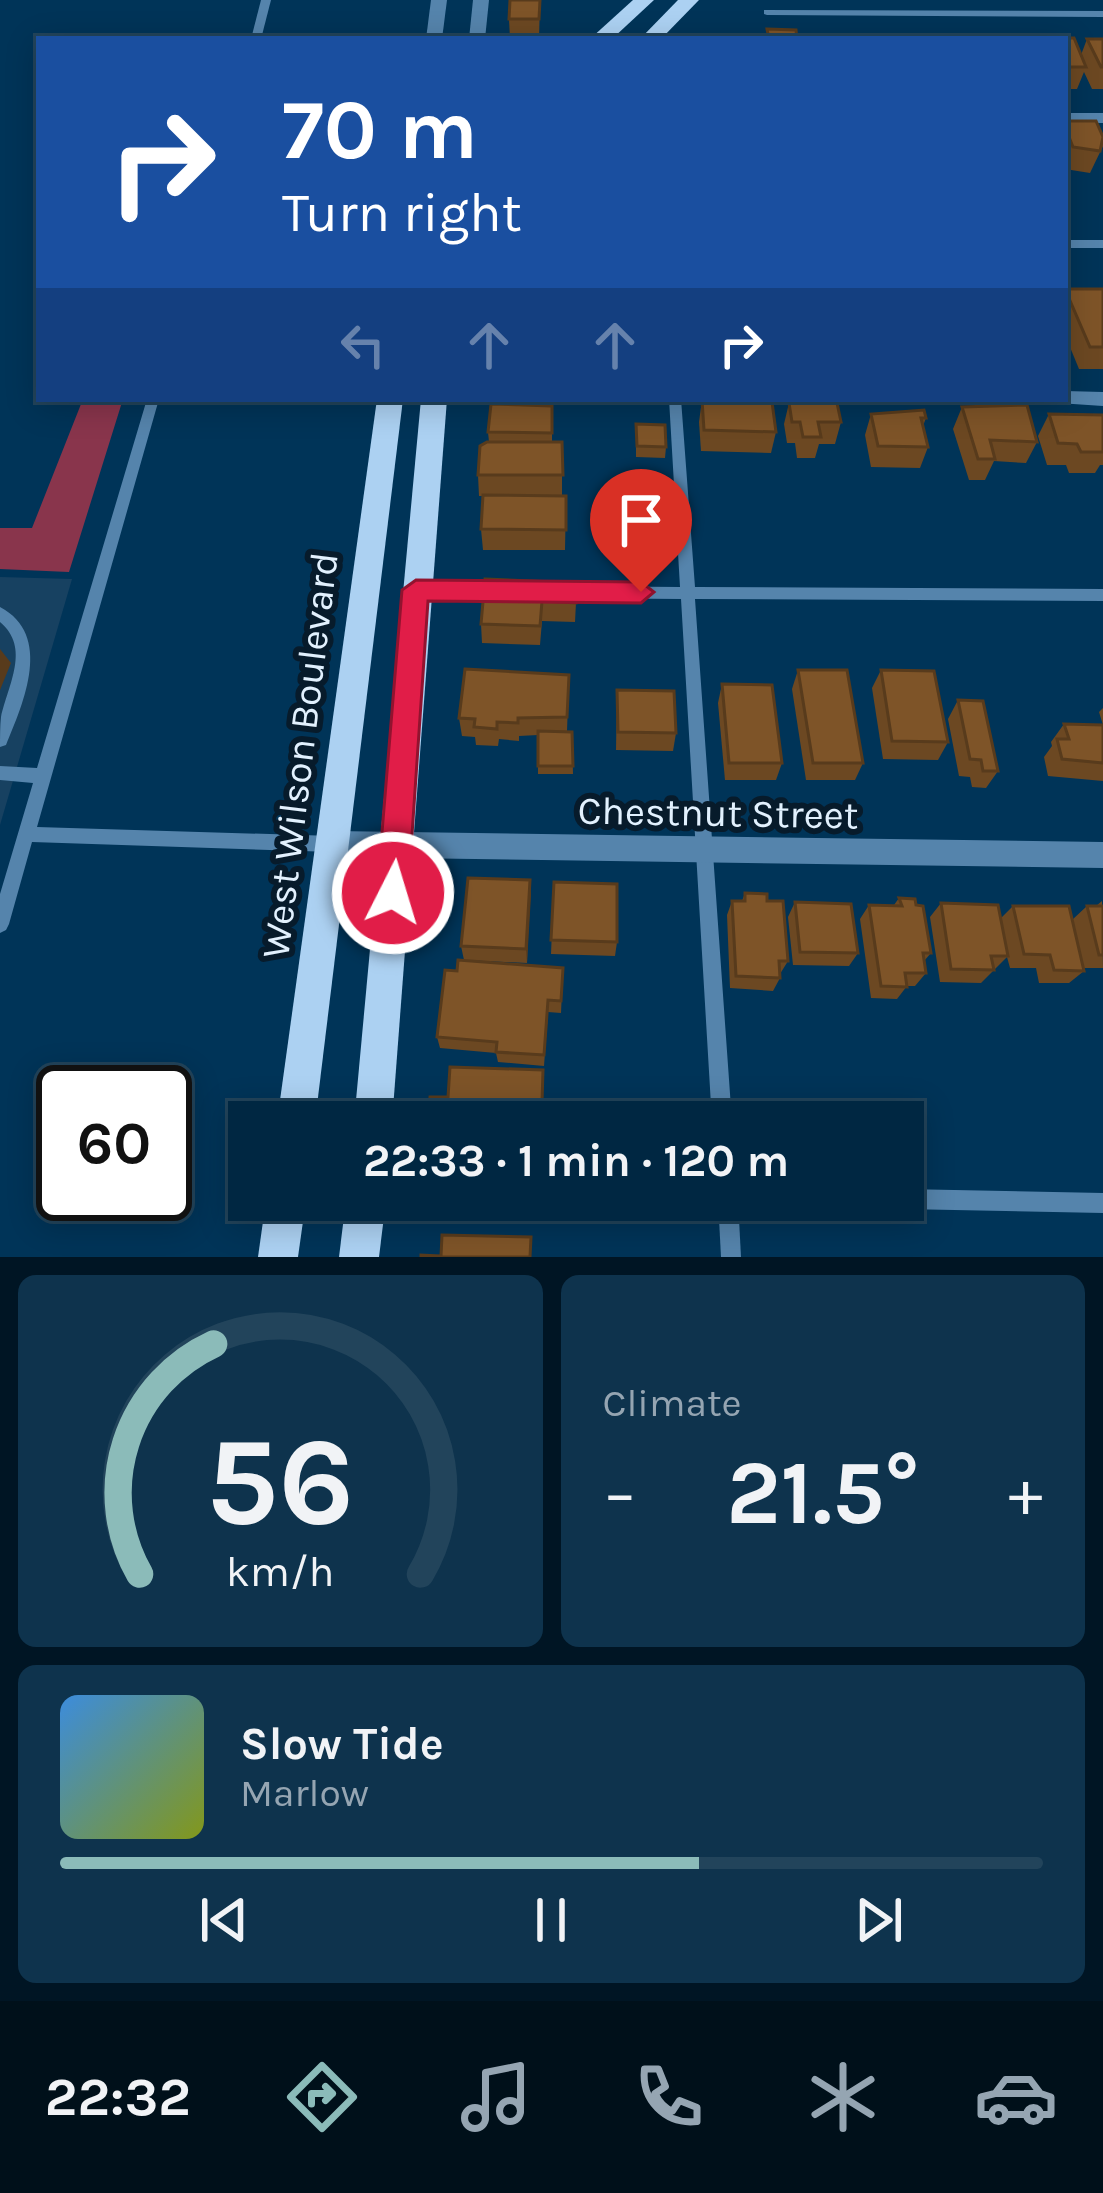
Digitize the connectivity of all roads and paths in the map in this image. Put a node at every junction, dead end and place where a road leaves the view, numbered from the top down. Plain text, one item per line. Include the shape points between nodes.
1 (266, 0) edge
2 (439, 0) edge
3 (481, 0) edge
4 (644, 0) edge
5 (689, 0) edge
6 (811, 6) edge
7 (767, 13) dead end
8 (1103, 14) edge
9 (257, 36) edge
10 (434, 36) edge
11 (477, 36) edge
12 (603, 36) edge
13 (653, 36) edge
14 (1068, 118) edge
15 (1103, 118) edge
16 (1068, 244) edge
17 (1103, 244) edge
18 (1068, 398) edge
19 (1103, 399) edge
20 (152, 402) edge
21 (391, 402) edge
22 (434, 402) edge
23 (674, 402) edge
24 (416, 590) junction
25 (528, 591) edge
26 (551, 592) edge
27 (686, 593) junction
28 (1103, 595) edge
29 (0, 613) edge
30 (0, 740) edge
31 (0, 773) edge
32 (43, 776) junction
33 (26, 834) junction
34 (332, 844) junction
35 (397, 848) junction
36 (702, 850) junction
37 (1103, 855) edge
38 (0, 924) edge
39 (299, 1101) edge
40 (375, 1101) edge
41 (720, 1101) edge
42 (924, 1199) edge
43 (1103, 1203) edge
44 (283, 1221) edge
45 (363, 1221) edge
46 (729, 1221) edge
47 (278, 1257) edge
48 (359, 1257) edge
49 (731, 1257) edge

1 - 9 lane
2 - 10 street
3 - 11 street
4 - 12 main road
5 - 13 main road
6 - 7 lane
6 - 8 lane
14 - 15 street
16 - 17 lane
18 - 19 street
20 - 32 lane
21 - 34 main road, West Wilson Boulevard
22 - 24 main road
23 - 27 lane
24 - 25 lane
24 - 35 main road
26 - 27 lane
27 - 28 lane
27 - 36 lane
29 - 30 lane via 25,649
31 - 32 lane
32 - 33 lane
33 - 34 lane
33 - 38 lane
34 - 35 street, Chestnut Street
34 - 39 main road, West Wilson Boulevard
35 - 36 street, Chestnut Street
35 - 40 main road
36 - 37 street, Chestnut Street
36 - 41 lane
42 - 43 lane
44 - 47 main road
45 - 48 main road
46 - 49 lane

